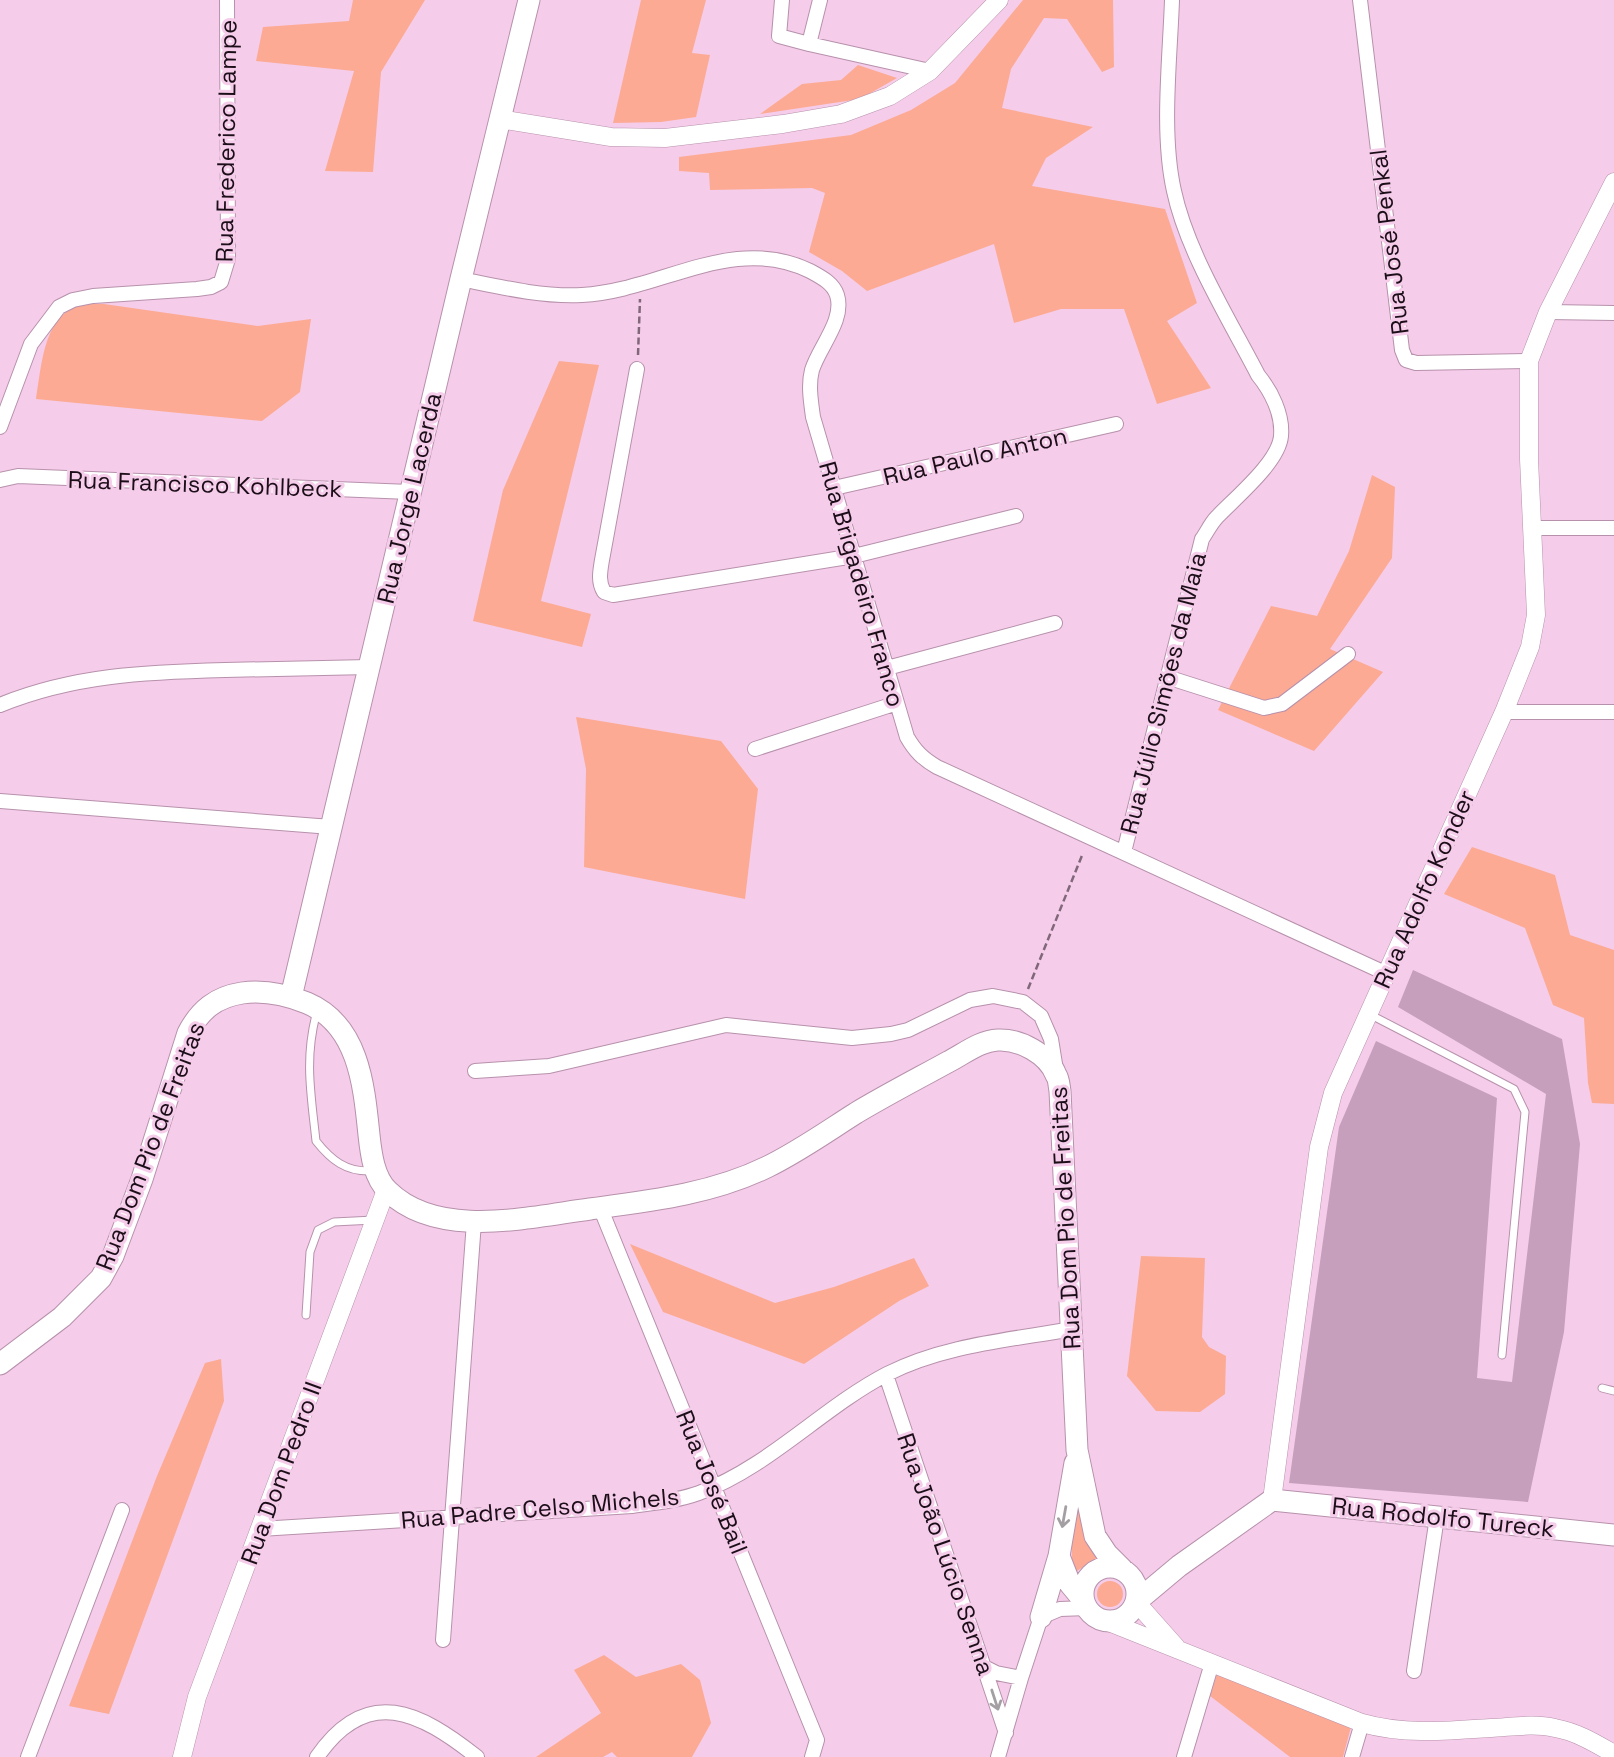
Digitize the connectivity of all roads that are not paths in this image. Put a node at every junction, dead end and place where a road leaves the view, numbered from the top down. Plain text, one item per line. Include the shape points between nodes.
1 (529, 0) edge
2 (782, 0) edge
3 (820, 0) edge
4 (999, 0) edge
5 (1172, 0) edge
6 (1360, 0) edge
7 (225, 3) edge
8 (809, 44) junction
9 (930, 71) junction
10 (499, 119) junction
11 (1614, 182) edge
12 (460, 279) junction
13 (1548, 312) junction
14 (1614, 313) edge
15 (1529, 361) junction
16 (637, 369) road end
17 (1116, 424) dead end
18 (0, 427) edge
19 (0, 480) edge
20 (834, 488) junction
21 (410, 492) junction
22 (1016, 516) dead end
23 (1532, 528) junction
24 (1614, 528) edge
25 (854, 556) junction
26 (1055, 623) dead end
27 (1348, 654) dead end
28 (369, 667) junction
29 (887, 668) junction
30 (1167, 677) junction
31 (897, 703) junction
32 (0, 705) edge
33 (1504, 712) junction
34 (1614, 712) edge
35 (755, 749) dead end
36 (0, 801) edge
37 (331, 827) junction
38 (1124, 852) junction
39 (1385, 973) junction
40 (292, 997) junction
41 (317, 1008) junction
42 (1368, 1013) junction
43 (475, 1071) dead end
44 (1056, 1074) junction
45 (376, 1171) junction
46 (386, 1190) junction
47 (600, 1207) junction
48 (374, 1220) junction
49 (474, 1222) junction
50 (306, 1315) dead end
51 (1072, 1329) junction
52 (1502, 1355) dead end
53 (0, 1364) edge
54 (886, 1375) junction
55 (1602, 1388) dead end
56 (1614, 1391) edge
57 (1077, 1450) junction
58 (715, 1487) junction
59 (1272, 1500) junction
60 (122, 1510) dead end
61 (451, 1517) junction
62 (1437, 1517) junction
63 (260, 1529) junction
64 (1614, 1535) edge
65 (1059, 1556) junction
66 (1179, 1566) junction
67 (1126, 1572) junction
68 (1136, 1602) junction
69 (1085, 1605) junction
70 (1041, 1617) junction
71 (1106, 1621) junction
72 (443, 1640) dead end
73 (1179, 1649) junction
74 (1212, 1663) junction
75 (984, 1667) junction
76 (1414, 1671) dead end
77 (1021, 1678) junction
78 (1362, 1723) junction
79 (1006, 1732) junction
80 (1614, 1754) edge
81 (28, 1757) edge
82 (182, 1757) edge
83 (317, 1757) edge
84 (477, 1757) edge
85 (811, 1757) edge
86 (998, 1757) edge
87 (1184, 1757) edge
88 (1352, 1757) edge

1 - 10 main road, Rua Jorge Lacerda
2 - 8 street via 779,36
3 - 8 street
4 - 9 street
5 - 30 street, Rua Júlio Simões da Maia via 1168,113 1174,191 1195,251 1269,390 1281,437 1260,473 1215,519 1202,540
6 - 15 street, Rua José Penkal via 1406,360
7 - 18 street, Rua Frederico Lampe via 229,259 221,282 197,289 93,296 59,307 31,344
8 - 9 street
9 - 10 street via 890,96 841,114 692,136 611,137
10 - 12 main road, Rua Jorge Lacerda
11 - 13 street, Rua Adolfo Konder
12 - 20 street, Rua Brigadeiro Franco via 527,292 603,293 721,261 753,257 794,264 828,282 839,307 810,386 813,417
12 - 21 main road, Rua Jorge Lacerda
13 - 14 street
13 - 15 street, Rua Adolfo Konder
15 - 23 street, Rua Adolfo Konder
16 - 25 street via 602,560 604,592 613,595
17 - 20 street, Rua Paulo Anton
19 - 21 street, Rua Francisco Kohlbeck via 18,476
20 - 25 street, Rua Brigadeiro Franco
21 - 28 main road, Rua Jorge Lacerda
22 - 25 street
23 - 24 street
23 - 33 street, Rua Adolfo Konder via 1534,631
25 - 29 street, Rua Brigadeiro Franco
26 - 29 street
27 - 30 street via 1282,705 1264,708
28 - 32 street via 119,675 58,685
28 - 37 main road, Rua Jorge Lacerda
29 - 31 street, Rua Brigadeiro Franco
30 - 38 street, Rua Júlio Simões da Maia
31 - 35 street
31 - 38 street, Rua Brigadeiro Franco via 912,747 927,762
33 - 34 street
33 - 39 street, Rua Adolfo Konder
36 - 37 street
37 - 40 main road, Rua Jorge Lacerda
38 - 39 street, Rua Brigadeiro Franco
39 - 42 street, Rua Adolfo Konder
40 - 41 main road, Rua Dom Pio de Freitas
40 - 53 main road, Rua Dom Pio de Freitas via 247,992 227,995 196,1017 142,1180 101,1278 62,1317
41 - 45 main road, Rua Dom Pio de Freitas via 337,1024 361,1071
41 - 45 lane via 308,1063 316,1142 340,1164 356,1171
42 - 52 lane via 1514,1089 1525,1112
42 - 59 street, Rua Adolfo Konder via 1333,1093 1322,1131
43 - 44 street via 549,1066 726,1025 852,1038 891,1034 970,1000 1001,996 1023,1002 1041,1016 1047,1025
44 - 47 main road, Rua Dom Pio de Freitas via 1046,1061 1018,1043 986,1042 763,1169 703,1190
44 - 51 main road, Rua Dom Pio de Freitas
45 - 46 main road, Rua Dom Pio de Freitas
46 - 48 street, Rua Dom Pedro II
46 - 49 main road, Rua Dom Pio de Freitas via 415,1209
47 - 49 main road, Rua Dom Pio de Freitas
47 - 58 street, Rua José Bail
48 - 50 lane via 334,1222 318,1230 310,1252
48 - 63 street, Rua Dom Pedro II
49 - 61 street
51 - 54 street, Rua Padre Celso Michels via 958,1349
51 - 57 main road, Rua Dom Pio de Freitas
54 - 58 street, Rua Padre Celso Michels
54 - 75 street, Rua João Lúcio Senna
55 - 56 lane
57 -> 65 main road, Rua Dom Pio de Freitas
57 - 67 main road, Rua Dom Pio de Freitas via 1095,1536
58 - 61 street, Rua Padre Celso Michels via 632,1506
58 - 85 street, Rua José Bail via 817,1740
59 - 62 main road, Rua Rodolfo Tureck
59 - 66 main road
60 - 81 street
61 - 63 street, Rua Padre Celso Michels
61 - 72 street
62 - 64 main road, Rua Rodolfo Tureck
62 - 76 street
63 - 82 street, Rua Dom Pedro II via 197,1697
65 - 69 main road
65 - 70 main road, Rua Dom Pio de Freitas
66 - 67 main road
66 - 68 main road
67 - 68 main road via 1138,1592
67 - 69 main road via 1113,1567 1096,1570 1085,1584
68 - 71 main road via 1128,1615
68 - 73 street
69 - 70 street
69 - 71 main road
70 - 77 street
71 - 73 street
73 - 74 street
74 - 78 street
74 - 87 street
75 - 77 street
75 -> 79 street, Rua João Lúcio Senna
77 - 79 street
78 - 80 street via 1383,1729 1431,1731 1554,1727
78 - 88 street
79 - 86 street
83 - 84 street via 342,1728 362,1717 393,1712 430,1723

